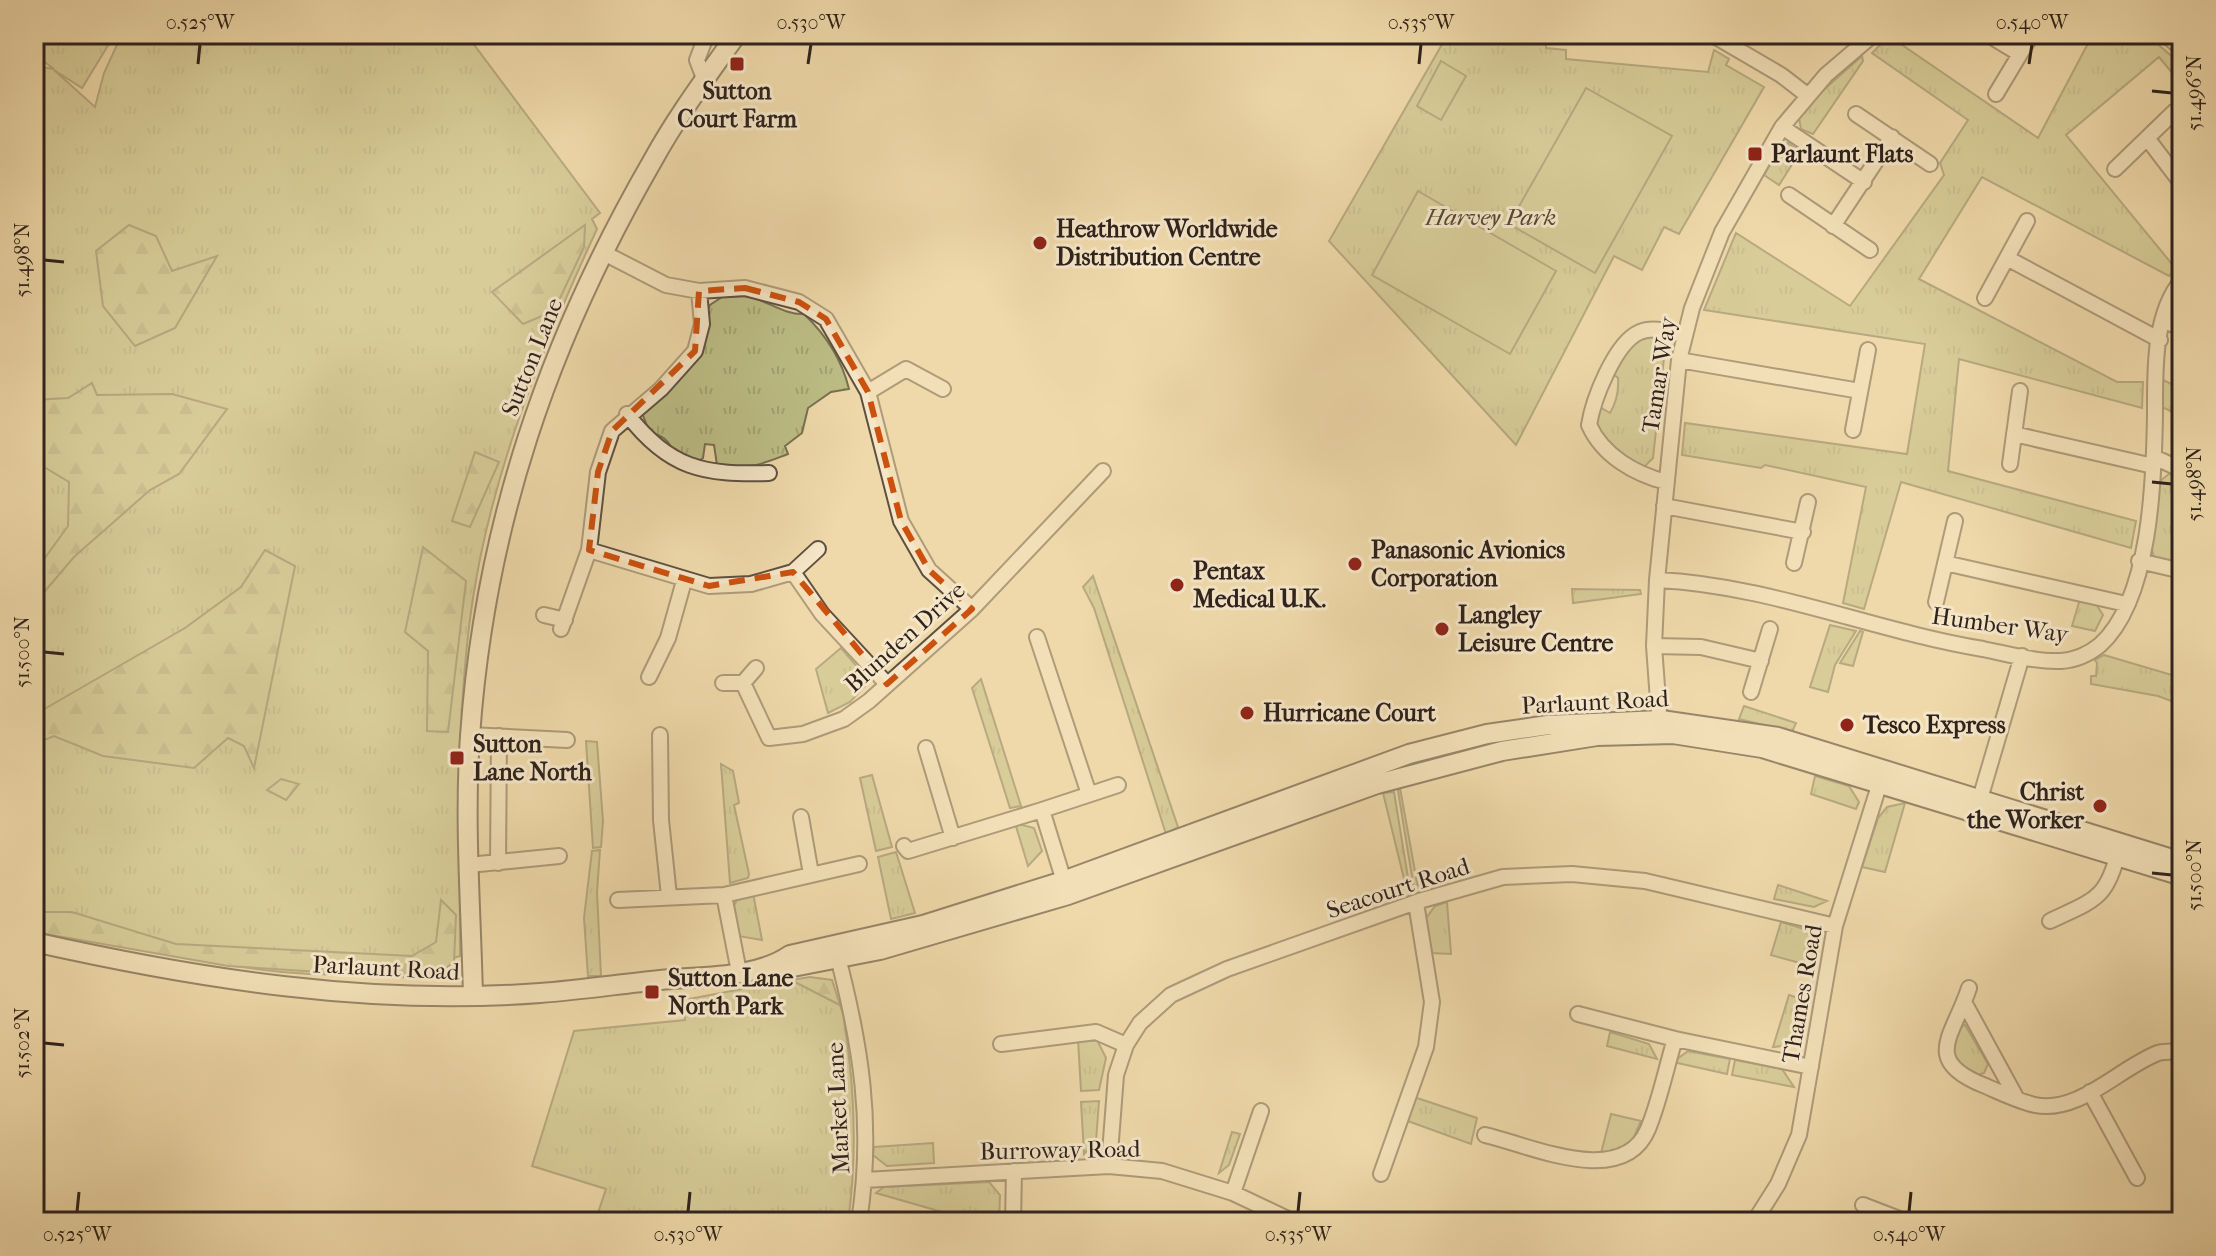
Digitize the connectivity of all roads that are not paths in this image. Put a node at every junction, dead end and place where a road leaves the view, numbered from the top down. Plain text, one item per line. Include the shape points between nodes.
1 (707, 34) edge
2 (737, 34) edge
3 (1711, 34) edge
4 (1874, 34) edge
5 (1987, 34) edge
6 (2032, 34) edge
7 (2165, 34) edge
8 (1731, 40) edge
9 (2182, 49) edge
10 (2020, 54) junction
11 (705, 81) junction
12 (1996, 94) dead end
13 (1807, 95) junction
14 (2175, 111) dead end
15 (1856, 114) dead end
16 (1782, 127) junction
17 (1892, 137) junction
18 (2147, 138) junction
19 (1930, 164) dead end
20 (2115, 169) dead end
21 (1864, 182) junction
22 (2182, 184) edge
23 (1789, 195) dead end
24 (2027, 221) dead end
25 (1833, 226) junction
26 (1870, 250) dead end
27 (602, 252) junction
28 (2007, 258) junction
29 (2182, 280) edge
30 (699, 291) junction
31 (1985, 298) dead end
32 (2164, 321) junction
33 (2182, 328) edge
34 (1684, 335) junction
35 (2160, 340) junction
36 (1868, 350) dead end
37 (1679, 360) junction
38 (943, 389) dead end
39 (1860, 391) junction
40 (2020, 391) dead end
41 (868, 392) junction
42 (627, 414) junction
43 (1853, 430) dead end
44 (2014, 434) junction
45 (2153, 462) junction
46 (2010, 464) dead end
47 (2182, 470) edge
48 (1103, 471) dead end
49 (769, 473) dead end
50 (1666, 482) junction
51 (1808, 502) dead end
52 (1664, 506) junction
53 (1955, 521) dead end
54 (1803, 532) junction
55 (818, 549) dead end
56 (589, 550) junction
57 (2139, 561) junction
58 (1794, 563) dead end
59 (1945, 563) junction
60 (2182, 571) edge
61 (793, 572) junction
62 (1657, 580) junction
63 (684, 581) junction
64 (1936, 602) dead end
65 (2126, 604) junction
66 (972, 609) junction
67 (544, 615) dead end
68 (1770, 629) dead end
69 (1037, 637) dead end
70 (1654, 646) junction
71 (2022, 656) junction
72 (1761, 661) junction
73 (756, 668) dead end
74 (649, 677) dead end
75 (723, 683) dead end
76 (743, 683) junction
77 (887, 684) junction
78 (1751, 692) dead end
79 (1660, 726) junction
80 (470, 735) junction
81 (660, 735) dead end
82 (499, 736) junction
83 (567, 740) dead end
84 (926, 748) dead end
85 (1882, 775) junction
86 (1118, 785) dead end
87 (1089, 794) junction
88 (1978, 806) junction
89 (1042, 810) junction
90 (801, 817) dead end
91 (953, 838) junction
92 (904, 846) dead end
93 (2119, 849) junction
94 (559, 856) dead end
95 (2182, 862) edge
96 (498, 863) junction
97 (859, 864) dead end
98 (469, 865) junction
99 (811, 874) junction
100 (2182, 876) edge
101 (1066, 888) junction
102 (724, 895) junction
103 (669, 896) junction
104 (618, 900) dead end
105 (1416, 903) junction
106 (2050, 921) dead end
107 (1835, 926) junction
108 (34, 942) edge
109 (837, 953) junction
110 (739, 972) junction
111 (473, 996) junction
112 (1578, 1014) dead end
113 (1675, 1039) junction
114 (1001, 1044) dead end
115 (1126, 1045) junction
116 (2182, 1051) edge
117 (1811, 1067) junction
118 (2090, 1092) junction
119 (2017, 1099) junction
120 (1261, 1111) dead end
121 (1485, 1135) dead end
122 (1109, 1166) junction
123 (1014, 1171) junction
124 (1381, 1174) dead end
125 (2137, 1178) dead end
126 (865, 1180) junction
127 (1233, 1193) junction
128 (1863, 1205) dead end
129 (859, 1222) edge
130 (1013, 1222) edge
131 (1294, 1222) edge
132 (1754, 1222) edge
133 (1907, 1222) edge

1 - 11 street via 697,60
2 - 11 street, Sutton Lane
3 - 8 street
4 - 13 street, Tamar Way
5 - 10 street
6 - 10 street
7 - 9 street
8 - 13 street
10 - 12 street
11 - 27 street, Sutton Lane via 654,157
13 - 16 street, Tamar Way
14 - 18 street
15 - 17 street
16 - 21 street
16 - 34 street, Tamar Way via 1704,271
17 - 19 street
17 - 21 street
18 - 20 street
18 - 22 street
21 - 25 street
23 - 25 street
24 - 28 street
25 - 26 street
27 - 30 street via 666,285
27 - 80 street, Sutton Lane via 553,359 505,508 485,608
28 - 31 street
28 - 35 street
29 - 32 street, Humber Way
30 - 41 street via 745,288 799,302 826,319
30 - 42 street via 702,324 695,351 661,389
32 - 33 street
32 - 35 street, Humber Way
34 - 37 street, Tamar Way
34 - 50 street via 1641,331 1625,341 1598,393 1589,425 1596,440 1639,475
35 - 45 street, Humber Way
36 - 39 street
37 - 39 street
37 - 50 street, Tamar Way
38 - 41 street via 906,369
39 - 43 street
40 - 44 street
41 - 66 street via 901,521 929,570
42 - 49 street via 663,450 696,470
42 - 56 street via 612,431 598,472
44 - 45 street
44 - 46 street
45 - 47 street
45 - 57 street, Humber Way
48 - 66 street, Blunden Drive
50 - 52 street, Tamar Way
51 - 54 street
52 - 54 street
52 - 62 street, Tamar Way
53 - 59 street
54 - 58 street
55 - 61 street
56 - 63 street
56 - 67 street via 563,625
57 - 60 street
57 - 65 street, Humber Way
59 - 64 street
59 - 65 street
61 - 63 street via 751,584
61 - 77 street via 822,614
62 - 70 street, Tamar Way
62 - 71 street, Humber Way via 1702,582 1950,644
63 - 74 street via 668,638
65 - 71 street, Humber Way via 2115,631 2096,649 2075,659
66 - 77 street, Blunden Drive
68 - 72 street
69 - 87 street
70 - 72 street via 1701,647
70 - 79 street, Tamar Way
71 - 88 street
72 - 78 street
73 - 76 street
75 - 76 street
76 - 77 street, Blunden Drive via 769,738 803,734 844,719
79 - 85 street, Parlaunt Road
79 - 101 street, Parlaunt Road via 1551,741 1397,779
80 - 82 street
80 - 98 street, Sutton Lane
81 - 103 street
82 - 83 street
82 - 96 street
84 - 91 street
85 - 88 street, Parlaunt Road
85 - 107 street, Thames Road
86 - 87 street
87 - 89 street
88 - 93 street, Parlaunt Road
89 - 91 street
89 - 101 street
90 - 99 street
91 - 92 street via 908,851
93 - 95 street, Parlaunt Road
93 - 100 street, Parlaunt Road
93 - 106 street via 2107,887 2094,900
94 - 96 street
96 - 98 street
97 - 99 street
98 - 111 street, Sutton Lane
99 - 102 street
101 - 109 street, Parlaunt Road
102 - 103 street
102 - 110 street
103 - 104 street
105 - 107 street, Seacourt Road via 1503,877 1572,874 1645,881
105 - 115 street, Seacourt Road via 1227,969 1171,995 1140,1023
105 - 124 street via 1432,1002 1426,1047
107 - 117 street, Thames Road
108 - 111 street, Parlaunt Road via 158,970 245,982
109 - 110 street, Parlaunt Road via 790,955 777,964
109 - 126 street, Market Lane via 861,1049
110 - 111 street, Parlaunt Road
112 - 113 street
113 - 117 street
113 - 121 street via 1648,1129 1627,1156 1589,1161
114 - 115 street via 1096,1032
115 - 122 street, Seacourt Road via 1116,1075
116 - 118 street via 2159,1053
117 - 132 street, Thames Road via 1799,1135
118 - 119 street via 2058,1104 2037,1106
118 - 125 street
119 - 119 street via 1960,1076 1948,1064 1944,1052 1967,995
120 - 127 street
122 - 123 street, Burroway Road
122 - 127 street, Burroway Road via 1162,1171
123 - 126 street, Burroway Road
123 - 130 street
126 - 129 street, Market Lane
127 - 131 street, Burroway Road
128 - 133 street

